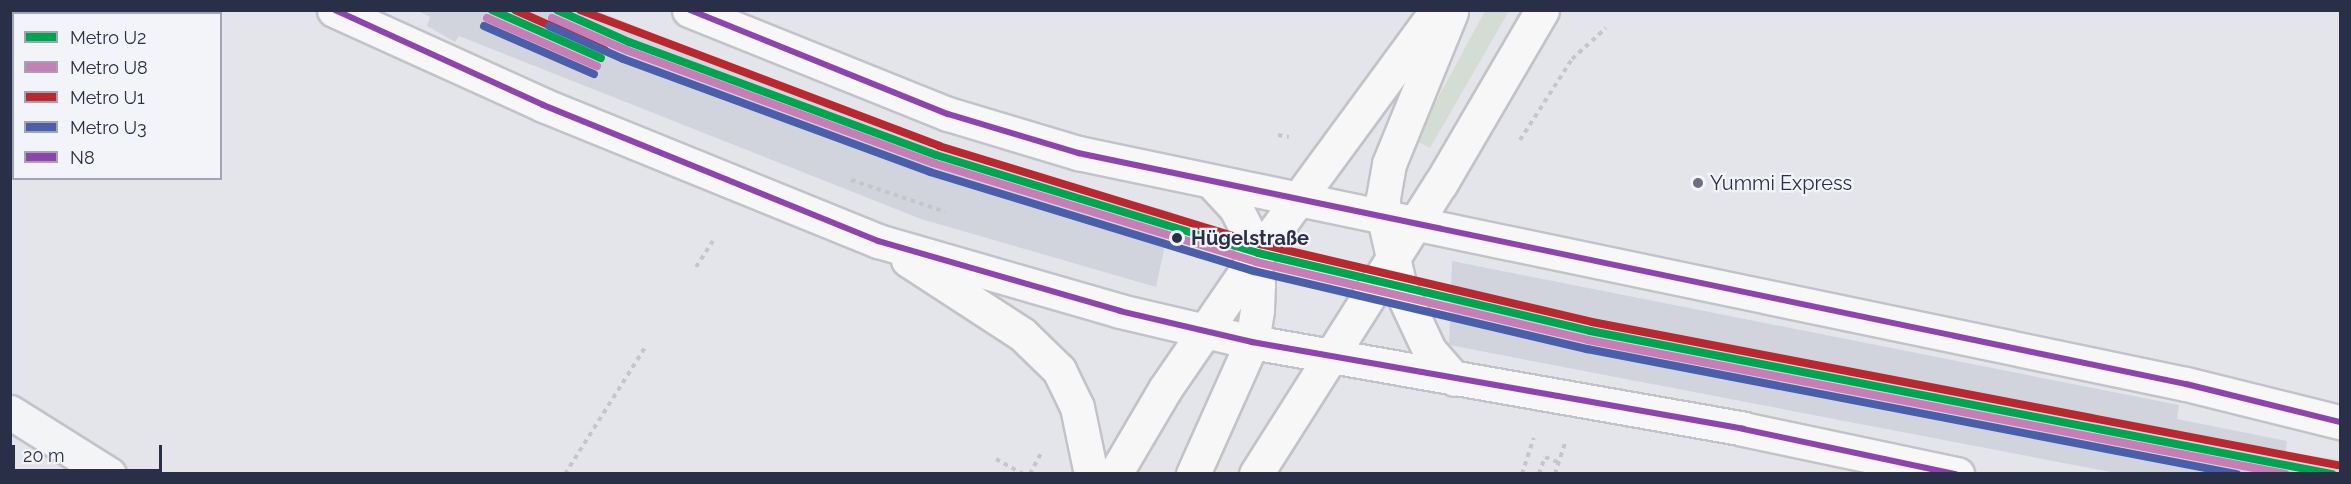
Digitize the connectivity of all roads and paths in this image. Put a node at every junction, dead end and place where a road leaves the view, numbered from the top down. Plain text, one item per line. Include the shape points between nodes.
1 (334, 10) edge
2 (1437, 10) edge
3 (1452, 10) edge
4 (1542, 10) edge
5 (707, 15) edge
6 (1606, 28) dead end
7 (1518, 143) dead end
8 (847, 179) dead end
9 (1213, 183) junction
10 (1296, 201) junction
11 (949, 214) dead end
12 (1398, 222) junction
13 (713, 241) dead end
14 (878, 241) junction
15 (1255, 258) junction
16 (1392, 259) junction
17 (696, 267) dead end
18 (1204, 332) junction
19 (1252, 342) junction
20 (646, 346) dead end
21 (1329, 357) junction
22 (1454, 379) junction
23 (10, 412) edge
24 (2340, 422) edge
25 (1534, 438) dead end
26 (1566, 441) dead end
27 (1043, 450) dead end
28 (996, 459) dead end
29 (1560, 463) junction
30 (110, 474) edge
31 (565, 474) edge
32 (1023, 474) edge
33 (1030, 474) edge
34 (1091, 474) edge
35 (1115, 474) edge
36 (1193, 474) edge
37 (1256, 474) edge
38 (1522, 474) edge
39 (1539, 474) edge
40 (1555, 474) edge
41 (1958, 474) edge

1 - 14 main road via 543,105
2 - 10 main road
3 - 12 main road via 1389,164
4 - 12 main road
5 - 9 main road via 948,114 1078,153
6 - 7 path via 1572,59
8 - 11 path
9 - 10 main road
9 - 15 main road via 1235,207
10 - 12 main road
10 - 15 main road
12 - 16 main road
12 - 24 main road via 2186,384
13 - 17 path
14 - 18 main road
14 - 34 main road via 1042,350 1059,370 1077,406
15 - 18 main road
15 - 19 main road via 1258,284
16 - 21 main road
16 - 22 main road via 1414,322 1429,350
18 - 19 main road
18 - 35 main road via 1165,388
19 - 21 main road
19 - 36 main road
20 - 31 path
21 - 22 main road
21 - 37 main road
22 - 41 main road via 1743,429
23 - 30 street
25 - 38 path
26 - 29 path
27 - 33 path
28 - 32 path
29 - 39 path via 1545,457
29 - 40 path

